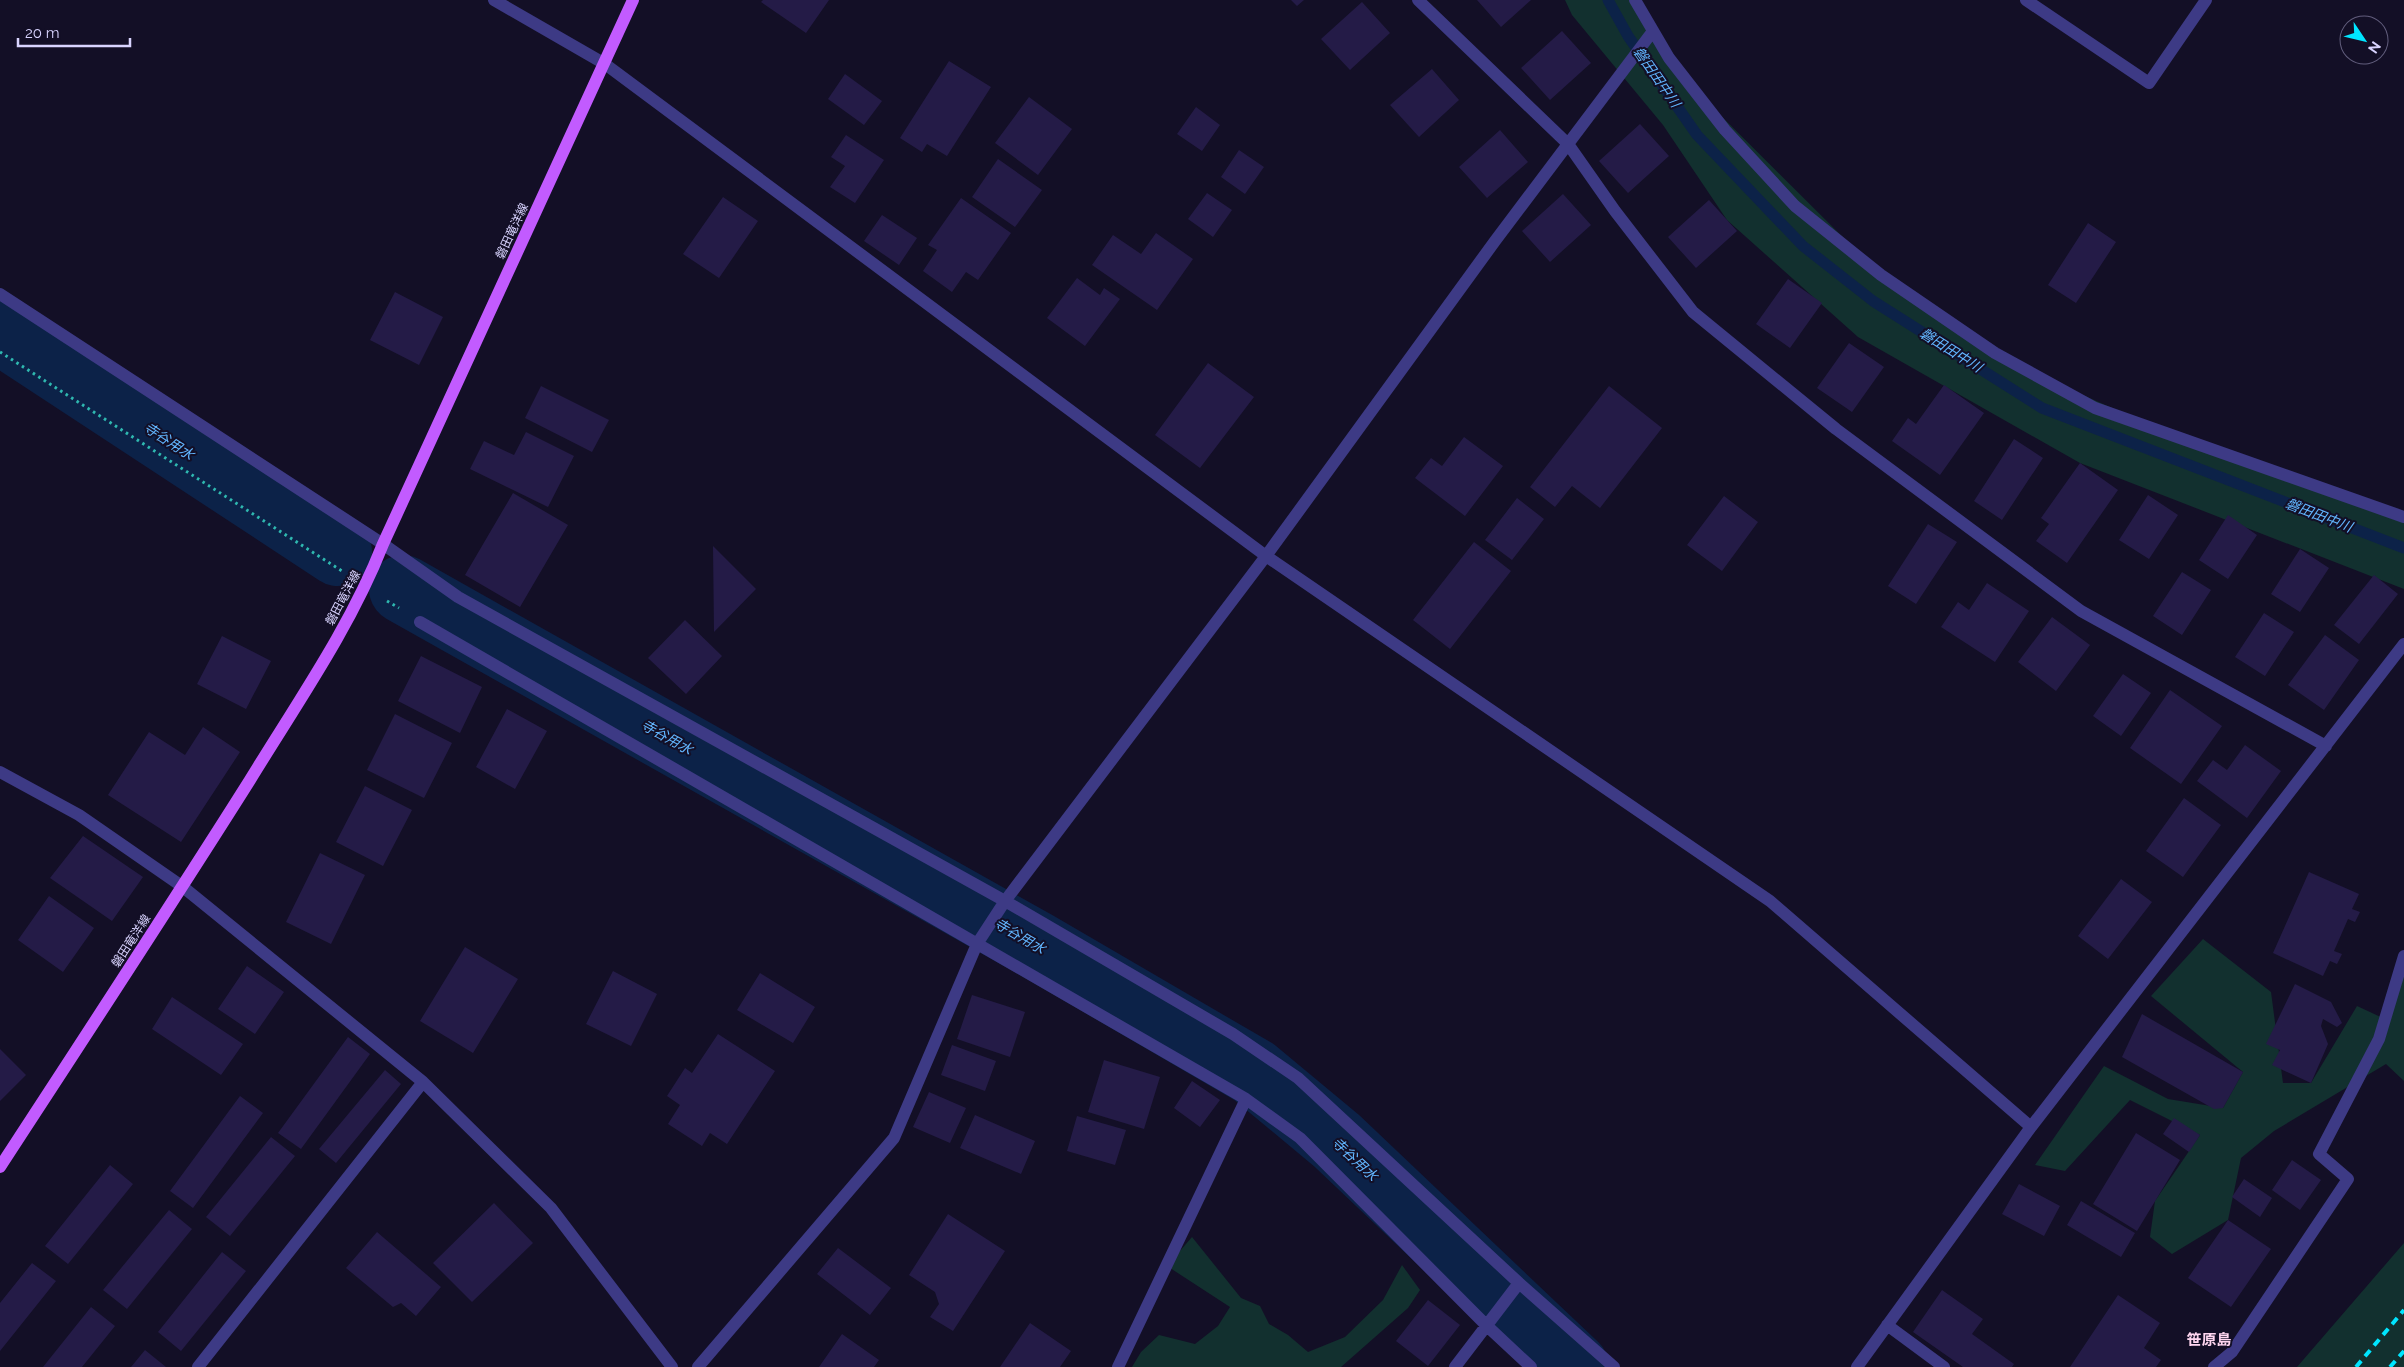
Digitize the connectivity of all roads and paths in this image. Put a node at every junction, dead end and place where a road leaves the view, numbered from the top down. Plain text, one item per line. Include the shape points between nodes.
1 (494, 0) edge
2 (633, 0) edge
3 (1418, 0) edge
4 (1634, 0) edge
5 (2026, 0) edge
6 (2206, 0) edge
7 (1653, 30) junction
8 (605, 64) junction
9 (1568, 144) junction
10 (0, 294) edge
11 (0, 352) edge
12 (2404, 517) edge
13 (383, 544) junction
14 (1266, 556) junction
15 (366, 587) junction
16 (420, 622) joint
17 (2404, 644) edge
18 (2326, 746) junction
19 (0, 772) edge
20 (183, 887) junction
21 (1005, 901) junction
22 (977, 944) junction
23 (2404, 956) edge
24 (423, 1082) junction
25 (1246, 1099) junction
26 (2031, 1127) junction
27 (0, 1167) edge
28 (1519, 1283) junction
29 (1486, 1325) junction
30 (1887, 1325) junction
31 (198, 1367) edge
32 (672, 1367) edge
33 (698, 1367) edge
34 (1118, 1367) edge
35 (1455, 1367) edge
36 (1531, 1367) edge
37 (1614, 1367) edge
38 (1857, 1367) edge
39 (1944, 1367) edge
40 (2214, 1367) edge

1 - 8 street
2 - 8 main road, 磐田竜洋線
3 - 9 street
4 - 7 street
5 - 6 street via 2149,83
7 - 9 street
7 - 12 street via 1669,58 1725,130 1795,206 1881,275 1995,353 2095,408
8 - 13 main road, 磐田竜洋線
8 - 14 street
9 - 14 street
9 - 18 street via 1614,211 1693,312 1836,430 2081,611
10 - 13 street
11 - 15 path
13 - 15 main road, 磐田竜洋線
13 - 21 street via 458,597
14 - 21 street
14 - 26 street via 1770,901
15 - 16 path
15 - 20 main road, 磐田竜洋線 via 321,666
16 - 22 street
17 - 18 street
18 - 26 street
19 - 20 street via 79,815
20 - 24 street
20 - 27 main road, 磐田竜洋線
21 - 22 street
21 - 28 street via 1233,1034 1298,1078
22 - 25 street
22 - 33 street via 894,1138
23 - 40 street via 2379,1039 2319,1154 2348,1179 2232,1352
24 - 31 street
24 - 32 street via 552,1208
25 - 29 street via 1300,1138
25 - 34 street
26 - 30 street
28 - 29 street
28 - 37 street
29 - 35 street
29 - 36 street
30 - 38 street
30 - 39 street

